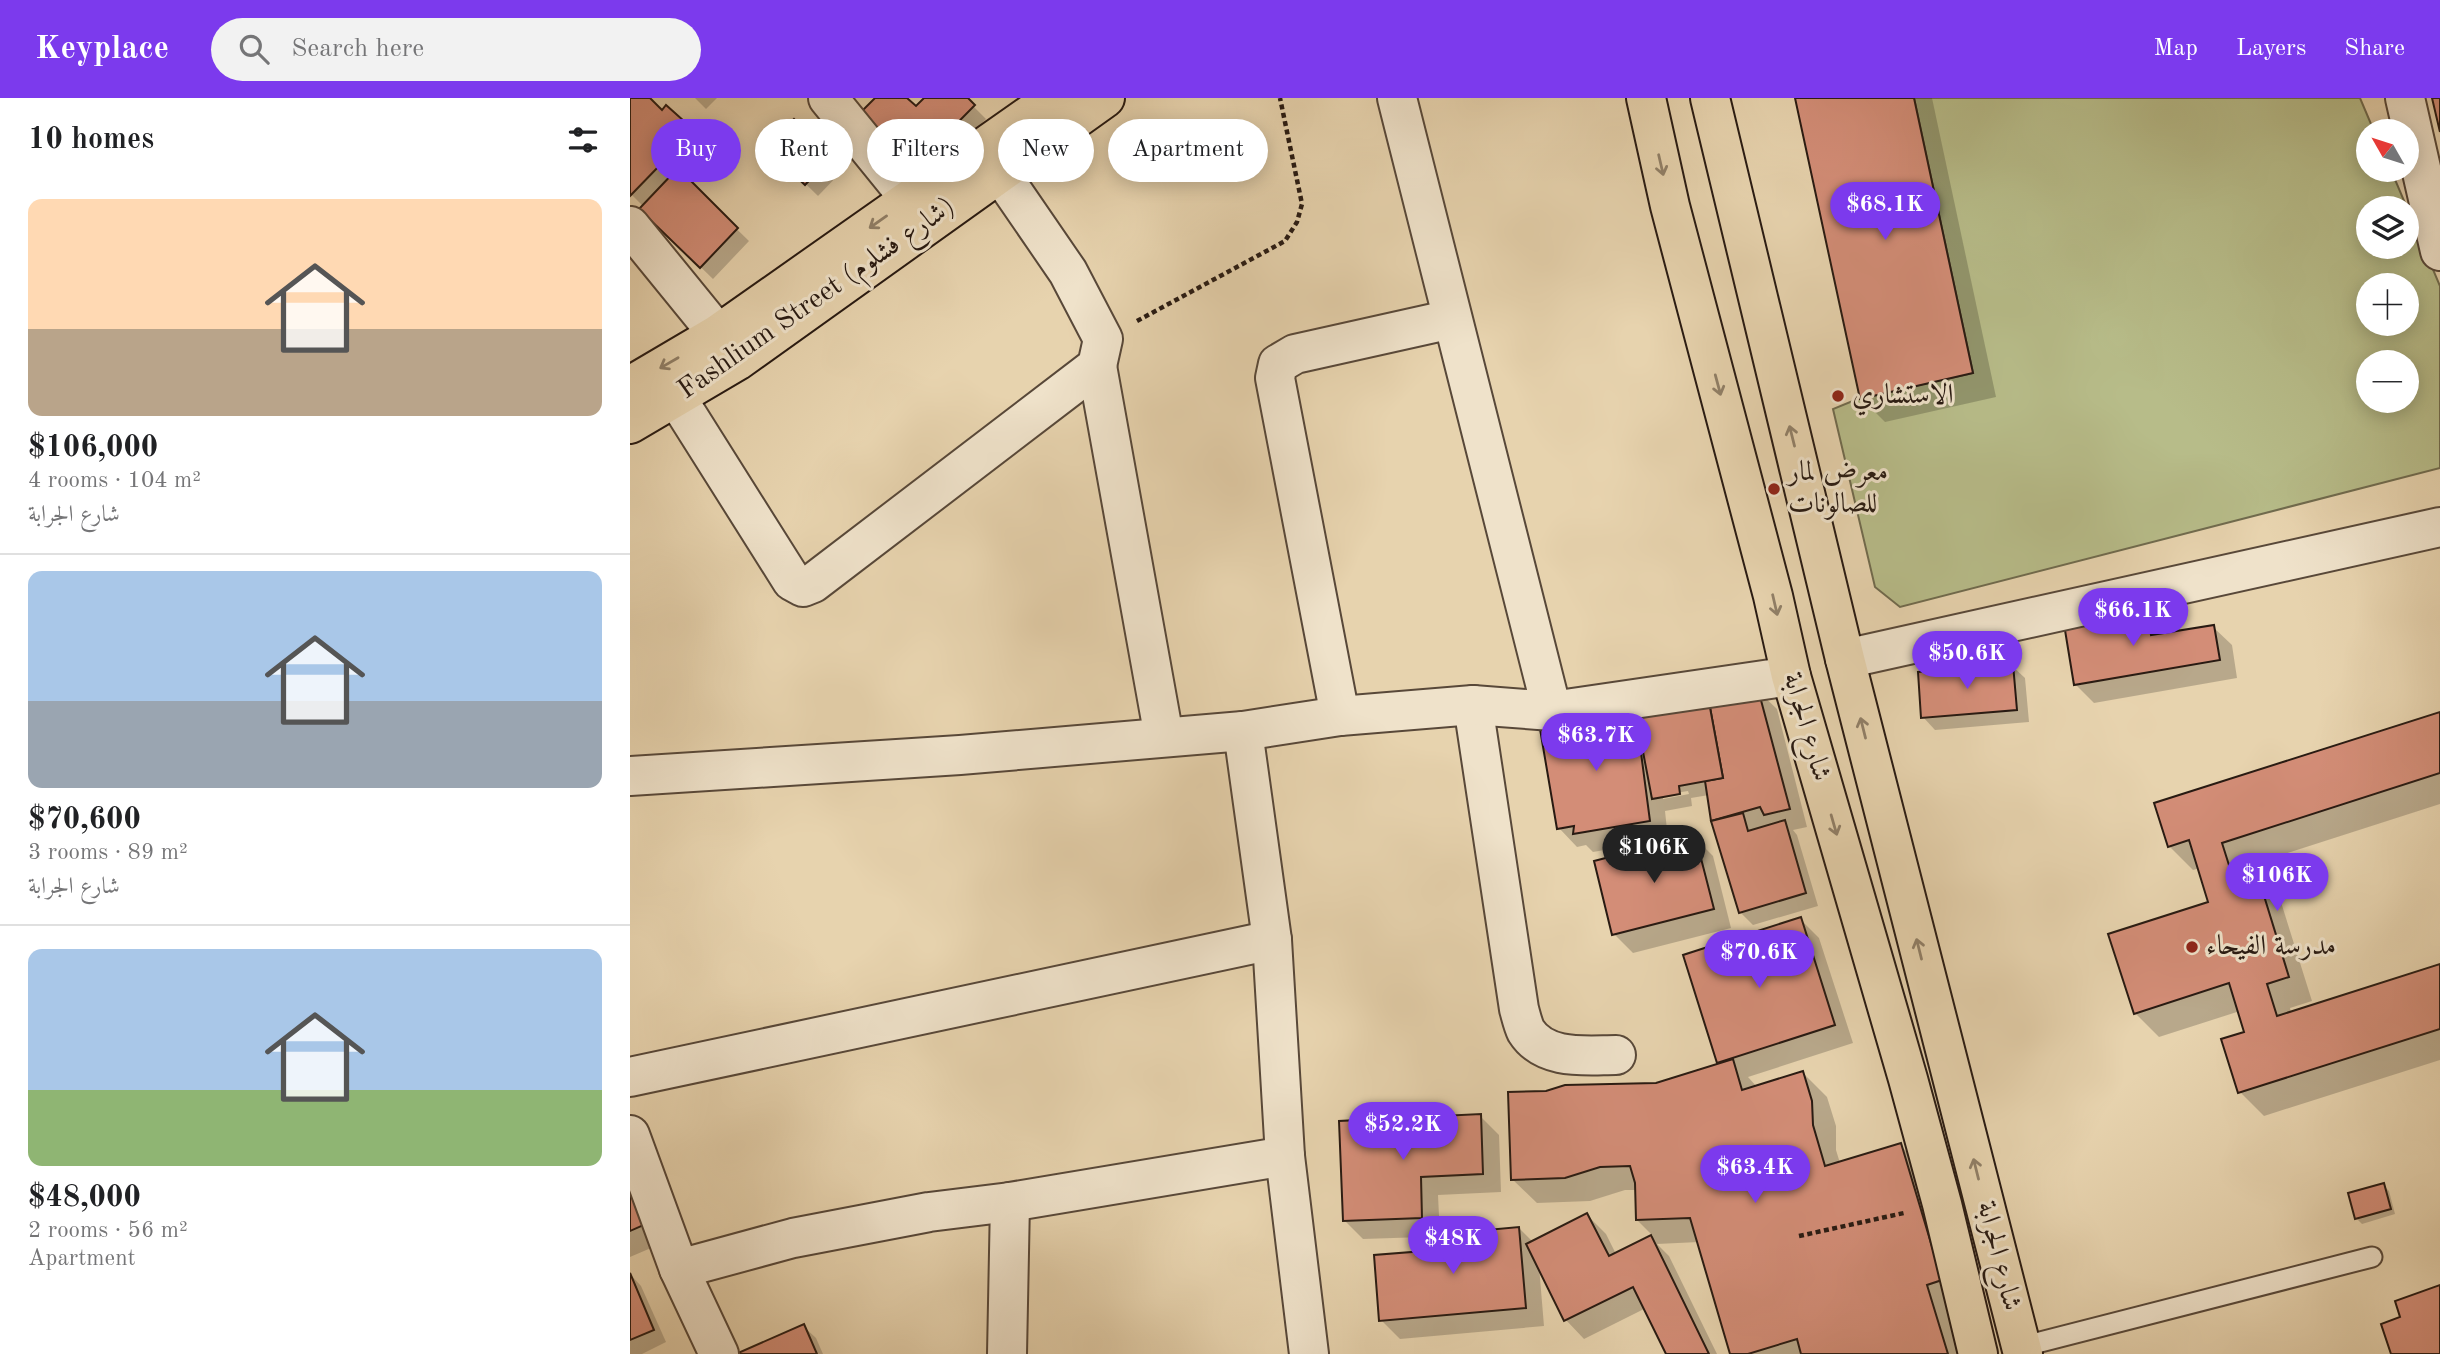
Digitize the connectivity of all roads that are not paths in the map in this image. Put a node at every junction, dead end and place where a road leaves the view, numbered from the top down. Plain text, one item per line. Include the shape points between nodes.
1 (828, 98) edge
2 (1054, 98) edge
3 (1105, 98) edge
4 (1397, 98) edge
5 (1646, 98) edge
6 (1710, 98) edge
7 (2405, 98) edge
8 (1076, 119) edge
9 (998, 174) edge
10 (1006, 182) edge
11 (2433, 184) edge
12 (910, 200) junction
13 (630, 226) edge
14 (2440, 251) edge
15 (1452, 319) junction
16 (719, 334) junction
17 (1100, 353) junction
18 (630, 386) edge
19 (676, 397) junction
20 (630, 424) edge
21 (2440, 527) edge
22 (1845, 659) junction
23 (1791, 676) junction
24 (1473, 705) junction
25 (1552, 711) junction
26 (1340, 716) junction
27 (1243, 731) junction
28 (1164, 737) junction
29 (630, 776) edge
30 (1272, 940) junction
31 (1616, 1055) dead end
32 (1950, 1067) junction
33 (630, 1077) edge
34 (1908, 1079) junction
35 (630, 1135) edge
36 (1285, 1156) junction
37 (1010, 1202) junction
38 (2372, 1257) dead end
39 (678, 1269) junction
40 (2022, 1351) edge
41 (719, 1354) edge
42 (1007, 1354) edge
43 (1309, 1354) edge
44 (1978, 1354) edge

1 - 12 street
2 - 12 main road
3 - 8 main road, Fashlium Street (شارع فشلوم)
4 - 15 street
5 -> 23 main road, شارع الجرابة
22 -> 6 main road, شارع الجرابة
7 - 11 street
9 - 19 main road, Fashlium Street (شارع فشلوم) via 737,361
10 - 17 street via 1068,272
11 - 14 street
12 -> 16 main road
13 - 16 street
15 - 25 street
15 - 26 street via 1295,354 1278,364 1275,378
16 -> 18 main road
17 - 19 street via 803,587 792,581
17 - 28 street
19 - 20 main road, Fashlium Street (شارع فشلوم)
21 - 22 street
32 -> 22 main road, شارع الجرابة
23 - 25 street
23 -> 34 main road, شارع الجرابة
24 - 25 street
24 - 26 street
24 - 31 street via 1519,1009 1527,1032 1546,1049 1570,1055
26 - 27 street
27 - 28 street
27 - 30 street
28 - 29 street
30 - 33 street
30 - 36 street
32 - 34 main road
40 -> 32 main road, شارع الجرابة
34 - 44 main road, شارع الجرابة
35 - 39 street
36 - 37 street
36 - 43 street
37 - 39 street via 793,1238
37 - 42 street
38 - 40 lane
39 - 41 street

